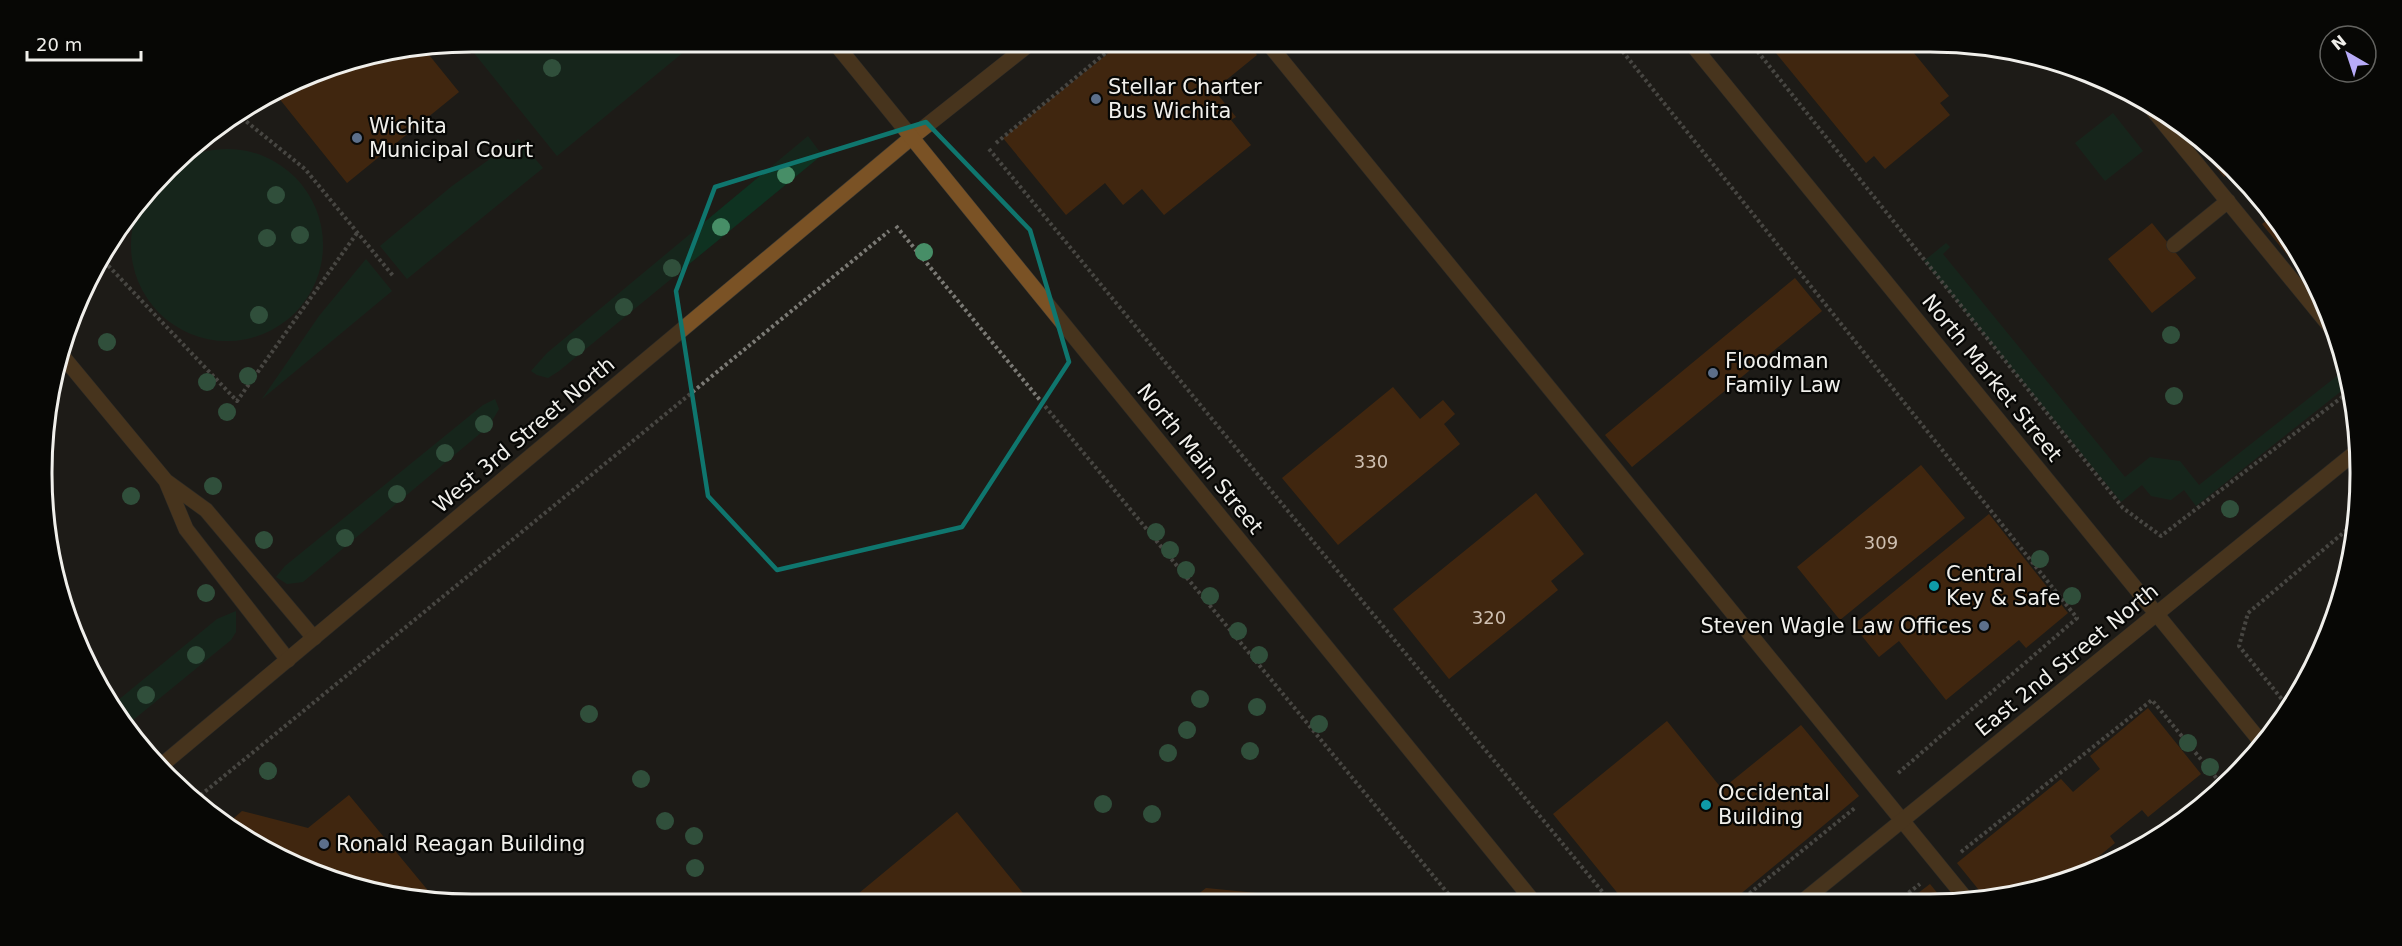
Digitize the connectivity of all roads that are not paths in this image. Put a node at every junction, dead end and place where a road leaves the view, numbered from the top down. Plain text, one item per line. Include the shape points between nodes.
1 (842, 52) edge
2 (1019, 52) edge
3 (1275, 52) edge
4 (1698, 52) edge
5 (2165, 124) edge
6 (911, 138) junction
7 (2228, 201) junction
8 (2174, 245) dead end
9 (2315, 307) edge
10 (68, 362) edge
11 (2349, 457) edge
12 (166, 481) junction
13 (2157, 614) junction
14 (314, 638) junction
15 (288, 660) junction
16 (2257, 737) edge
17 (167, 761) edge
18 (1902, 821) junction
19 (1961, 893) edge
20 (1527, 894) edge
21 (1812, 894) edge

1 - 6 street, North Main Street
2 - 6 street, West 3rd Street North
3 - 18 street
4 - 13 street, North Market Street
5 - 7 street
6 - 14 street, West 3rd Street North
6 - 20 street, North Main Street
7 - 8 street
7 - 9 street
10 - 12 street
11 - 13 street, East 2nd Street North
12 - 14 street via 206,510
12 - 15 street via 186,529
13 - 16 street, North Market Street
13 - 18 street, East 2nd Street North
14 - 15 street, West 3rd Street North
15 - 17 street, West 3rd Street North
18 - 19 street
18 - 21 street, East 2nd Street North

